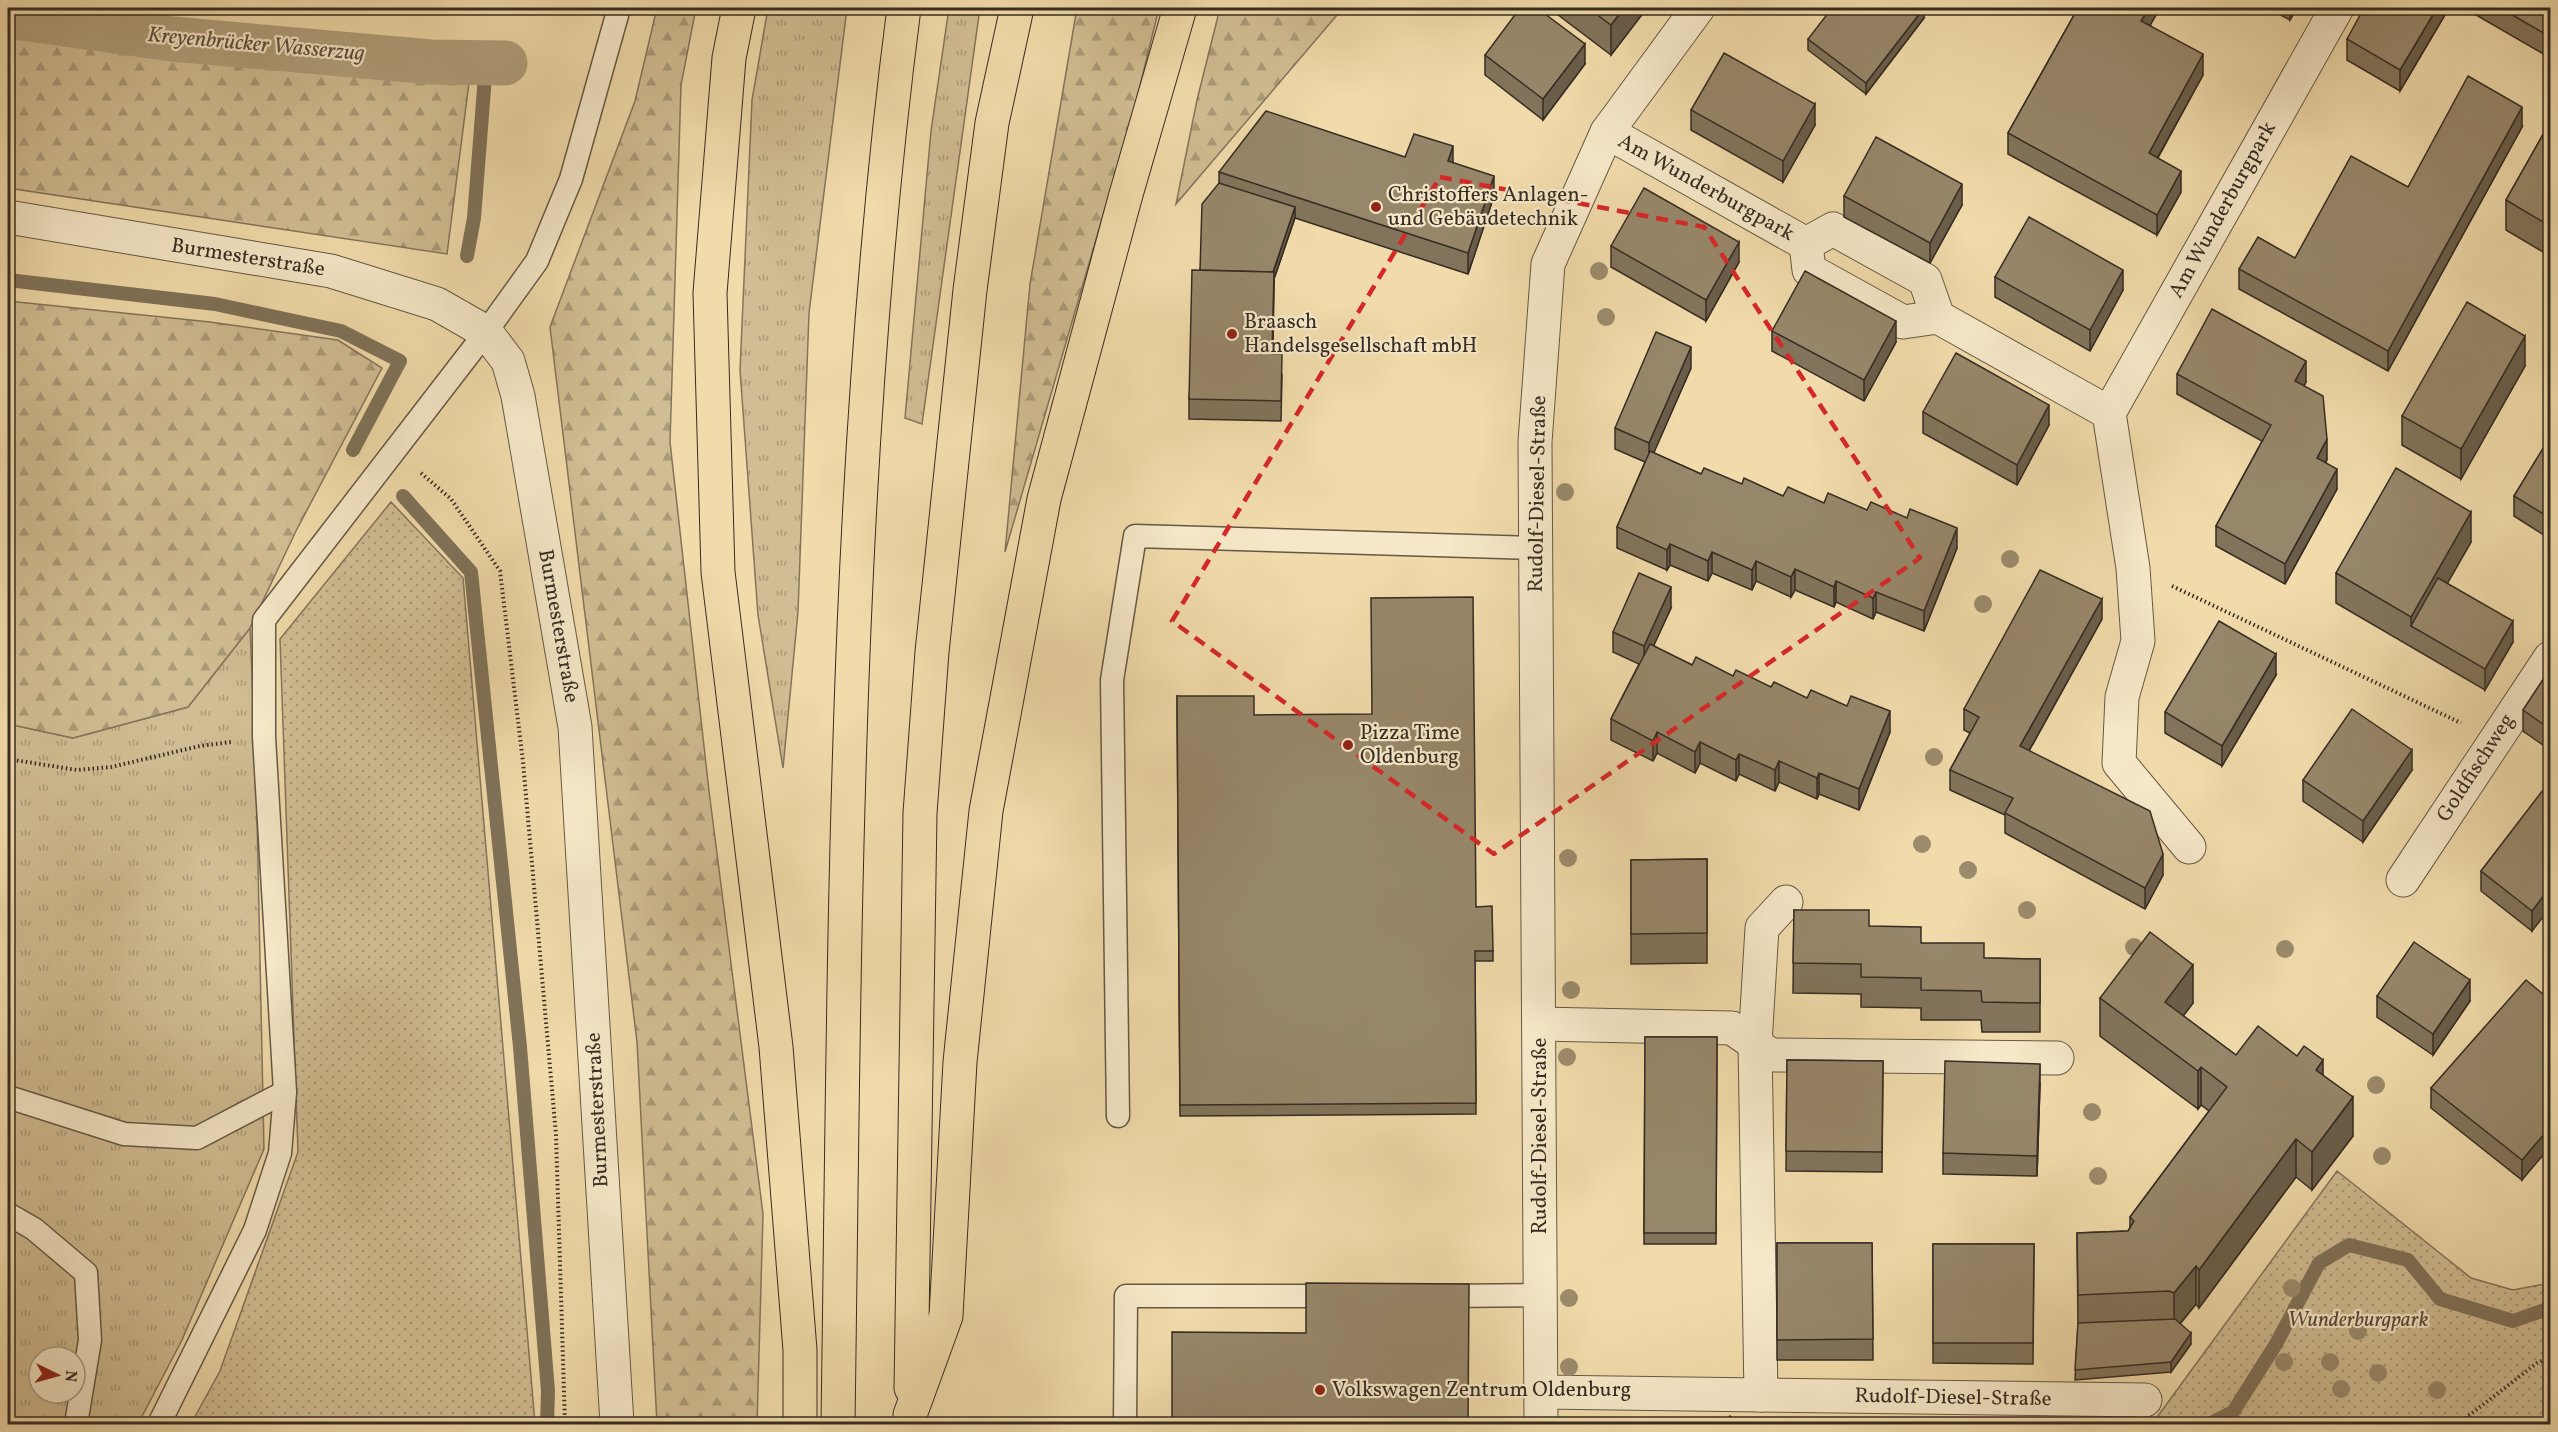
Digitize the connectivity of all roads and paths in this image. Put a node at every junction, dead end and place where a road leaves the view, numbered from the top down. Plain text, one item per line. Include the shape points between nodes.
1 (369, 8) edge
2 (739, 8) edge
3 (904, 8) edge
4 (1017, 8) edge
5 (1180, 8) edge
6 (1698, 8) edge
7 (2337, 8) edge
8 (618, 10) edge
9 (1607, 132) junction
10 (8, 217) edge
11 (1806, 244) junction
12 (1938, 318) junction
13 (486, 332) junction
14 (2109, 413) junction
15 (394, 449) junction
16 (1536, 548) junction
17 (2133, 568) junction
18 (2550, 658) edge
19 (264, 737) junction
20 (2495, 739) junction
21 (8, 759) edge
22 (2189, 847) dead end
23 (2403, 880) dead end
24 (1786, 902) dead end
25 (1539, 1024) junction
26 (1755, 1044) junction
27 (2057, 1058) dead end
28 (285, 1092) junction
29 (8, 1097) edge
30 (1118, 1116) dead end
31 (8, 1214) edge
32 (1541, 1295) junction
33 (1352, 1296) edge
34 (1423, 1296) edge
35 (2550, 1357) edge
36 (1541, 1392) junction
37 (1761, 1395) junction
38 (2145, 1400) dead end
39 (910, 1420) edge
40 (76, 1425) edge
41 (159, 1425) edge
42 (565, 1425) edge
43 (617, 1425) edge
44 (800, 1425) edge
45 (838, 1425) edge
46 (1125, 1425) edge
47 (1541, 1425) edge
48 (2458, 1425) edge

1 - 8 path
2 - 44 highway via 729,58 710,293 718,572 776,1047 800,1350
3 - 45 highway via 891,109 860,474 846,820
4 - 39 highway via 992,123 933,640 920,813
5 - 39 highway via 1044,499 986,811 960,1062 946,1316
6 - 9 street, Rudolf-Diesel-Straße
7 - 14 street, Am Wunderburgpark
8 - 13 lane via 571,179 537,261
9 - 11 street, Am Wunderburgpark
9 - 16 street, Rudolf-Diesel-Straße via 1548,264 1535,442
10 - 13 street, Burmesterstraße via 332,271 437,304
11 - 12 street, Am Wunderburgpark via 1809,270 1903,322
11 - 12 street, Am Wunderburgpark via 1833,229 1925,280
12 - 14 street
13 - 15 lane
13 - 43 street, Burmesterstraße via 508,361 518,396 575,727
14 - 17 street
15 - 19 lane via 264,620
15 - 42 path via 451,499 500,571 523,762 556,1135
16 - 25 street, Rudolf-Diesel-Straße
16 - 30 lane via 1135,536 1112,680
17 - 20 path
17 - 22 street via 2138,641 2122,697 2119,763
18 - 20 street, Goldfischweg
19 - 21 path via 89,769
19 - 28 lane
20 - 23 street, Goldfischweg
24 - 26 street via 1762,928
25 - 26 street, Rudolf-Diesel-Straße via 1732,1028
25 - 32 street, Rudolf-Diesel-Straße
26 - 27 street, Rudolf-Diesel-Straße via 1771,1055
26 - 37 street
28 - 29 lane via 197,1138 124,1134
28 - 41 lane via 280,1153 255,1230
31 - 40 lane via 34,1229 86,1273 90,1340
32 - 34 lane
32 - 36 street, Rudolf-Diesel-Straße
33 - 46 lane via 1126,1296
35 - 48 path
36 - 37 street, Rudolf-Diesel-Straße
36 - 47 street, Rudolf-Diesel-Straße
37 - 38 street, Rudolf-Diesel-Straße

